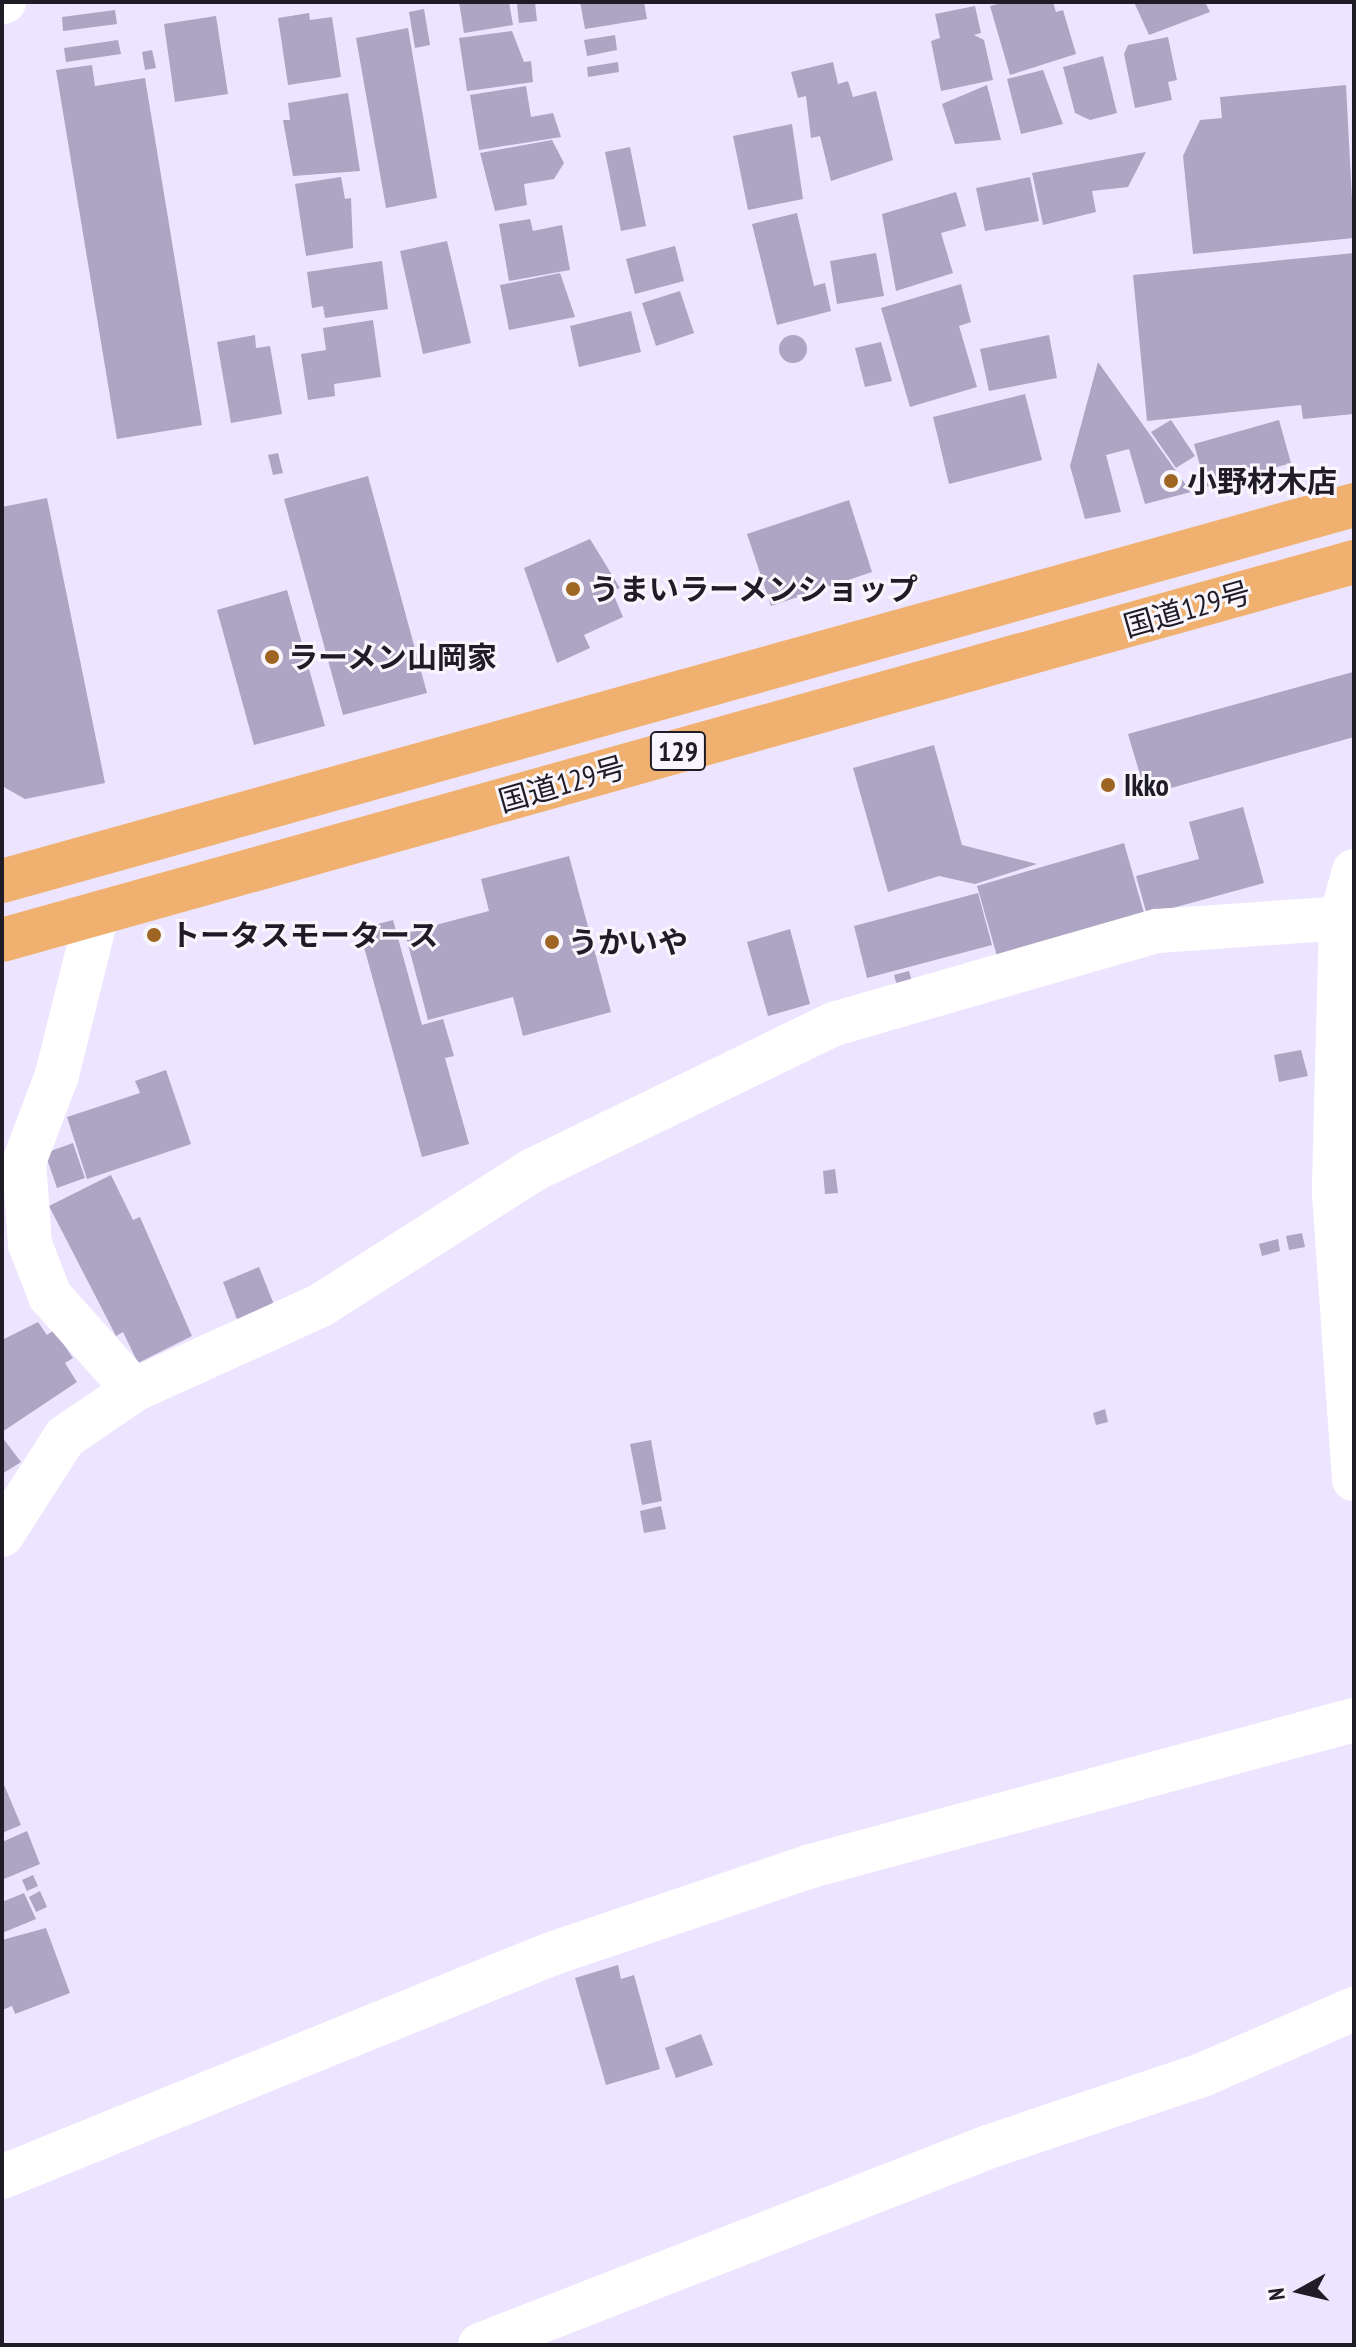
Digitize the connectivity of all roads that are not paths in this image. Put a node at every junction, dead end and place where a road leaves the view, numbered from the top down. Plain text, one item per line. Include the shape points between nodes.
1 (1354, 505) edge
2 (1354, 562) edge
3 (1354, 871) edge
4 (2, 881) edge
5 (97, 914) junction
6 (1341, 918) junction
7 (2, 940) edge
8 (1344, 1193) edge
9 (134, 1390) junction
10 (1354, 1479) edge
11 (2, 1535) edge
12 (1354, 1720) edge
13 (1354, 2009) edge
14 (2, 2177) edge
15 (480, 2345) edge

1 - 4 highway, 国道129号 / 129
2 - 5 highway, 国道129号 / 129
3 - 6 street
5 - 7 highway, 国道129号 / 129
5 - 9 street via 25,1176 30,1244 50,1296
6 - 8 street
6 - 9 street via 1157,931 834,1024 533,1170 321,1305
8 - 10 street
9 - 11 street via 65,1437
12 - 14 street via 811,1866 551,1954
13 - 15 street via 1202,2075 991,2146

